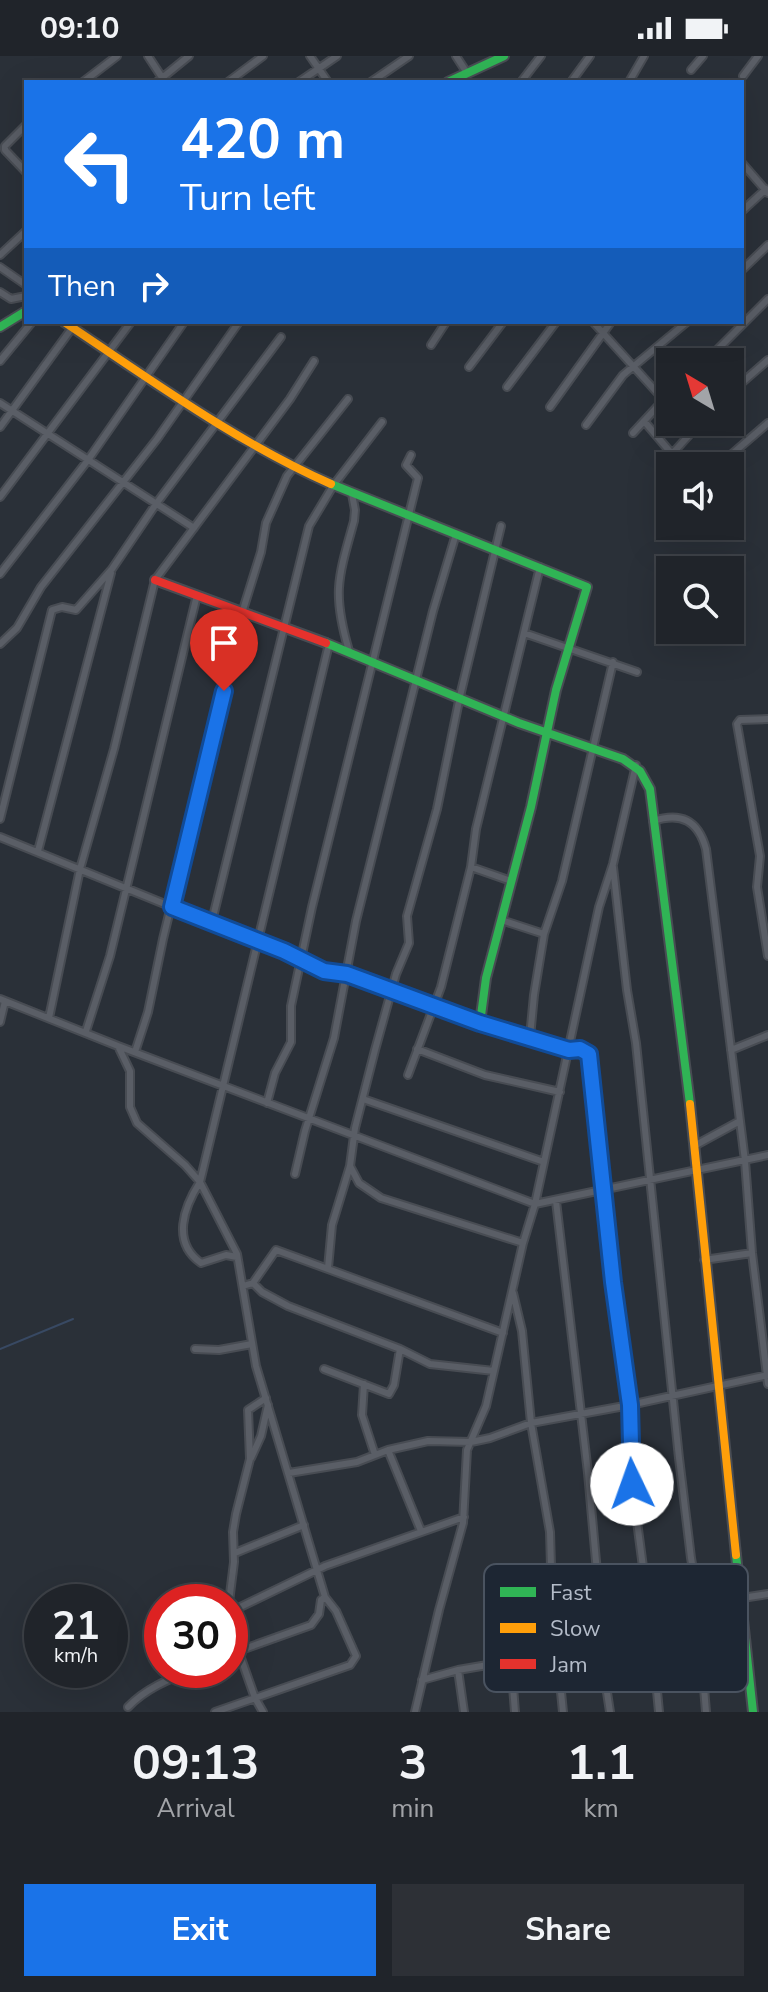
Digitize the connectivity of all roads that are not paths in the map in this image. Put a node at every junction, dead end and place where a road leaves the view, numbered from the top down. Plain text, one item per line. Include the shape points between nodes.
1 (117, 56) edge
2 (148, 56) edge
3 (189, 56) edge
4 (263, 56) edge
5 (310, 56) edge
6 (337, 56) edge
7 (409, 56) edge
8 (456, 56) edge
9 (504, 56) edge
10 (541, 56) edge
11 (590, 56) edge
12 (644, 56) edge
13 (703, 56) edge
14 (758, 56) edge
15 (316, 67) junction
16 (691, 70) dead end
17 (467, 73) junction
18 (743, 76) dead end
19 (86, 80) edge
20 (161, 80) edge
21 (231, 80) edge
22 (301, 80) edge
23 (326, 80) edge
24 (374, 80) edge
25 (452, 80) edge
26 (523, 80) edge
27 (572, 80) edge
28 (630, 80) edge
29 (24, 127) edge
30 (744, 165) edge
31 (24, 170) edge
32 (767, 190) edge
33 (744, 209) edge
34 (24, 233) edge
35 (768, 245) edge
36 (0, 255) edge
37 (0, 267) edge
38 (744, 268) edge
39 (24, 284) edge
40 (0, 292) edge
41 (24, 296) edge
42 (768, 299) edge
43 (24, 312) edge
44 (744, 323) edge
45 (30, 324) edge
46 (130, 324) edge
47 (183, 324) edge
48 (238, 324) edge
49 (445, 324) edge
50 (501, 324) edge
51 (554, 324) edge
52 (595, 324) edge
53 (610, 324) edge
54 (685, 324) edge
55 (743, 324) edge
56 (68, 325) edge
57 (0, 327) edge
58 (603, 333) junction
59 (281, 337) dead end
60 (431, 345) dead end
61 (719, 348) edge
62 (109, 353) junction
63 (768, 360) edge
64 (0, 361) edge
65 (314, 361) dead end
66 (636, 366) junction
67 (469, 367) dead end
68 (146, 376) junction
69 (744, 381) edge
70 (507, 387) dead end
71 (656, 390) edge
72 (348, 399) dead end
73 (184, 401) junction
74 (0, 403) edge
75 (550, 407) dead end
76 (656, 407) edge
77 (11, 412) junction
78 (644, 421) junction
79 (218, 422) junction
80 (382, 422) dead end
81 (768, 423) edge
82 (586, 425) dead end
83 (0, 427) edge
84 (633, 433) dead end
85 (656, 435) edge
86 (48, 436) junction
87 (657, 436) edge
88 (688, 436) edge
89 (255, 445) junction
90 (734, 452) edge
91 (411, 455) dead end
92 (88, 460) junction
93 (294, 468) junction
94 (121, 483) junction
95 (333, 486) junction
96 (352, 494) junction
97 (0, 497) edge
98 (156, 504) junction
99 (408, 517) junction
100 (501, 526) dead end
101 (194, 528) junction
102 (456, 534) junction
103 (495, 550) junction
104 (540, 567) junction
105 (112, 569) junction
106 (0, 574) edge
107 (155, 580) junction
108 (197, 595) junction
109 (242, 613) junction
110 (285, 629) junction
111 (524, 633) junction
112 (0, 644) edge
113 (329, 644) junction
114 (568, 647) junction
115 (349, 651) junction
116 (373, 660) junction
117 (613, 662) junction
118 (637, 672) dead end
119 (416, 679) junction
120 (460, 696) junction
121 (505, 718) junction
122 (768, 719) edge
123 (547, 732) junction
124 (592, 750) junction
125 (636, 764) junction
126 (0, 819) edge
127 (653, 821) junction
128 (0, 837) edge
129 (38, 851) junction
130 (613, 864) junction
131 (471, 867) junction
132 (768, 867) edge
133 (80, 869) junction
134 (759, 869) junction
135 (511, 881) junction
136 (127, 888) junction
137 (172, 907) junction
138 (501, 920) junction
139 (212, 921) junction
140 (544, 934) junction
141 (259, 942) junction
142 (768, 956) edge
143 (303, 959) junction
144 (347, 974) junction
145 (391, 992) junction
146 (2, 1000) edge
147 (432, 1007) junction
148 (49, 1018) junction
149 (0, 1022) edge
150 (480, 1023) junction
151 (86, 1031) junction
152 (768, 1035) edge
153 (530, 1037) junction
154 (118, 1046) junction
155 (417, 1049) junction
156 (569, 1050) junction
157 (731, 1050) junction
158 (135, 1052) junction
159 (408, 1075) dead end
160 (225, 1086) junction
161 (560, 1092) junction
162 (363, 1099) junction
163 (267, 1103) junction
164 (310, 1120) junction
165 (740, 1121) junction
166 (353, 1136) junction
167 (694, 1146) junction
168 (768, 1155) edge
169 (745, 1161) junction
170 (544, 1162) junction
171 (350, 1166) junction
172 (698, 1170) junction
173 (295, 1174) dead end
174 (651, 1179) junction
175 (200, 1182) junction
176 (604, 1189) junction
177 (556, 1201) junction
178 (535, 1204) junction
179 (523, 1243) junction
180 (752, 1253) junction
181 (237, 1257) junction
182 (704, 1260) junction
183 (328, 1268) junction
184 (253, 1283) junction
185 (243, 1286) junction
186 (512, 1290) junction
187 (503, 1333) junction
188 (252, 1344) junction
189 (195, 1349) dead end
190 (400, 1349) junction
191 (324, 1369) dead end
192 (494, 1371) junction
193 (768, 1375) edge
194 (364, 1384) junction
195 (768, 1384) edge
196 (719, 1387) junction
197 (673, 1395) junction
198 (267, 1402) junction
199 (630, 1405) junction
200 (581, 1413) junction
201 (531, 1423) junction
202 (471, 1442) junction
203 (388, 1450) junction
204 (375, 1455) junction
205 (250, 1459) junction
206 (289, 1473) junction
207 (464, 1517) junction
208 (304, 1525) junction
209 (421, 1531) junction
210 (235, 1553) junction
211 (551, 1564) edge
212 (596, 1564) edge
213 (643, 1564) edge
214 (693, 1564) edge
215 (738, 1564) edge
216 (318, 1571) junction
217 (231, 1584) edge
218 (768, 1594) edge
219 (325, 1597) junction
220 (748, 1597) edge
221 (248, 1604) edge
222 (248, 1647) edge
223 (748, 1660) edge
224 (484, 1666) edge
225 (458, 1670) junction
226 (248, 1679) edge
227 (422, 1680) junction
228 (154, 1688) edge
229 (513, 1692) edge
230 (561, 1692) edge
231 (607, 1692) edge
232 (657, 1692) edge
233 (704, 1692) edge
234 (255, 1698) junction
235 (128, 1707) dead end
236 (416, 1710) edge
237 (215, 1712) edge
238 (263, 1712) edge
239 (464, 1712) edge
240 (515, 1712) edge
241 (563, 1712) edge
242 (610, 1712) edge
243 (659, 1712) edge
244 (706, 1712) edge
245 (753, 1712) edge

1 - 19 street
2 - 20 street
3 - 20 street
4 - 21 street
5 - 15 street
6 - 15 street
7 - 24 street
8 - 17 street
9 - 17 street
10 - 26 street
11 - 27 street
12 - 28 street
13 - 16 street
14 - 18 street
15 - 22 street
15 - 23 street
17 - 25 street
29 - 31 street via 5,146
30 - 32 street
32 - 33 street
34 - 36 street
35 - 38 street
37 - 39 street
40 - 41 street via 11,299
42 - 44 street
43 - 57 street
45 - 64 street
46 - 62 street
47 - 68 street
48 - 73 street
49 - 60 street
50 - 67 street
51 - 70 street
52 - 58 street
53 - 58 street
54 - 66 street
55 - 61 street
56 - 62 street
56 - 77 street
58 - 66 street
58 - 75 street
59 - 79 street
62 - 68 street
62 - 86 street
63 - 69 street
65 - 89 street
66 - 71 street
66 - 82 street via 623,375
68 - 73 street
68 - 92 street
72 - 93 street
73 - 79 street
73 - 94 street
74 - 77 street
76 - 78 street
77 - 83 street
77 - 86 street
78 - 84 street
78 - 85 street
79 - 89 street
79 - 98 street
80 - 95 street
81 - 90 street
86 - 92 street
86 - 97 street
87 - 88 street via 672,454
89 - 93 street
89 - 101 street
91 - 99 street via 406,465 418,478
92 - 94 street
92 - 106 street
93 - 95 street
93 - 109 street via 266,523
94 - 98 street
94 - 112 street
95 - 96 street
95 - 110 street via 309,526
96 - 99 street
96 - 115 street via 354,521 336,593
98 - 101 street
98 - 105 street
99 - 102 street
99 - 116 street
100 - 103 street
101 - 107 street
102 - 103 street
102 - 119 street
103 - 104 street
103 - 120 street
104 - 111 street
104 - 114 street via 587,587
105 - 126 street via 76,610 56,608 49,615
105 - 129 street
107 - 108 street
107 - 133 street
108 - 109 street
108 - 136 street
109 - 110 street
109 - 137 street
110 - 113 street
110 - 139 street
111 - 114 street
111 - 121 street
113 - 115 street
113 - 141 street
114 - 117 street
114 - 123 street
115 - 116 street
116 - 119 street
116 - 143 street
117 - 118 street
117 - 124 street
119 - 120 street
119 - 144 street
120 - 121 street
120 - 145 street via 437,809 407,916 409,943
121 - 123 street
121 - 131 street
122 - 134 street via 737,724
123 - 124 street
123 - 135 street
124 - 125 street
124 - 140 street via 562,881
125 - 127 street via 650,789
125 - 130 street
127 - 157 street via 685,820 703,838
127 - 167 street
128 - 129 street
129 - 133 street
130 - 156 street
130 - 174 street
131 - 135 street
131 - 147 street
132 - 134 street
133 - 136 street
133 - 148 street
134 - 142 street
135 - 138 street
136 - 137 street
136 - 151 street
137 - 139 street
137 - 158 street
138 - 140 street
138 - 150 street
139 - 141 street
140 - 153 street
141 - 143 street
141 - 160 street
143 - 144 street via 324,971
143 - 163 street via 291,1006 291,1042
144 - 145 street
144 - 164 street
145 - 147 street
145 - 162 street
146 - 148 street
146 - 149 street
147 - 150 street
147 - 155 street
148 - 151 street
150 - 153 street
151 - 154 street
152 - 157 street
153 - 156 street
154 - 158 street
154 - 175 street via 130,1071 130,1107 137,1123
155 - 159 street
155 - 161 street via 485,1075
156 - 161 street
156 - 176 street via 589,1054
157 - 165 street
158 - 160 street
160 - 163 street
160 - 175 street
161 - 170 street
162 - 166 street
162 - 170 street
163 - 164 street
164 - 166 street
164 - 173 street
165 - 167 street
165 - 169 street
166 - 171 street
166 - 178 street
167 - 172 street
168 - 169 street
169 - 172 street
169 - 180 street
170 - 178 street
171 - 179 street via 359,1183 381,1198
171 - 183 street via 332,1225
172 - 174 street
172 - 182 street
174 - 176 street
174 - 197 street
175 - 181 street
175 - 181 street via 182,1227 188,1248 205,1264 226,1255
176 - 177 street
176 - 199 street
177 - 178 street
177 - 200 street
178 - 179 street
179 - 186 street
180 - 182 street
180 - 193 street
181 - 185 street
182 - 196 street
183 - 184 street via 276,1250
183 - 187 street
184 - 185 street
184 - 190 street via 288,1306
185 - 188 street
186 - 187 street
186 - 201 street via 522,1331
187 - 192 street
188 - 189 street
188 - 198 street
190 - 192 street via 441,1367
190 - 194 street via 389,1394
191 - 194 street
192 - 202 street
193 - 195 street
193 - 196 street
194 - 204 street via 362,1415
196 - 197 street
196 - 215 street
197 - 199 street
197 - 214 street
198 - 205 street
198 - 205 street via 248,1410
198 - 206 street
199 - 200 street
199 - 213 street
200 - 201 street
200 - 212 street
201 - 202 street
201 - 211 street
202 - 203 street via 428,1441
202 - 207 street
203 - 204 street
203 - 209 street
204 - 206 street
205 - 210 street via 233,1532
206 - 208 street
207 - 209 street
207 - 227 street
208 - 210 street
208 - 216 street
209 - 216 street
210 - 217 street
216 - 219 street
216 - 221 street
218 - 220 street
219 - 222 street via 311,1625
219 - 234 street via 356,1658 350,1665
223 - 245 street
224 - 225 street
225 - 227 street
225 - 239 street
226 - 234 street
227 - 236 street
228 - 235 street
229 - 240 street
230 - 241 street
231 - 242 street
232 - 243 street
233 - 244 street
234 - 237 street
234 - 238 street

